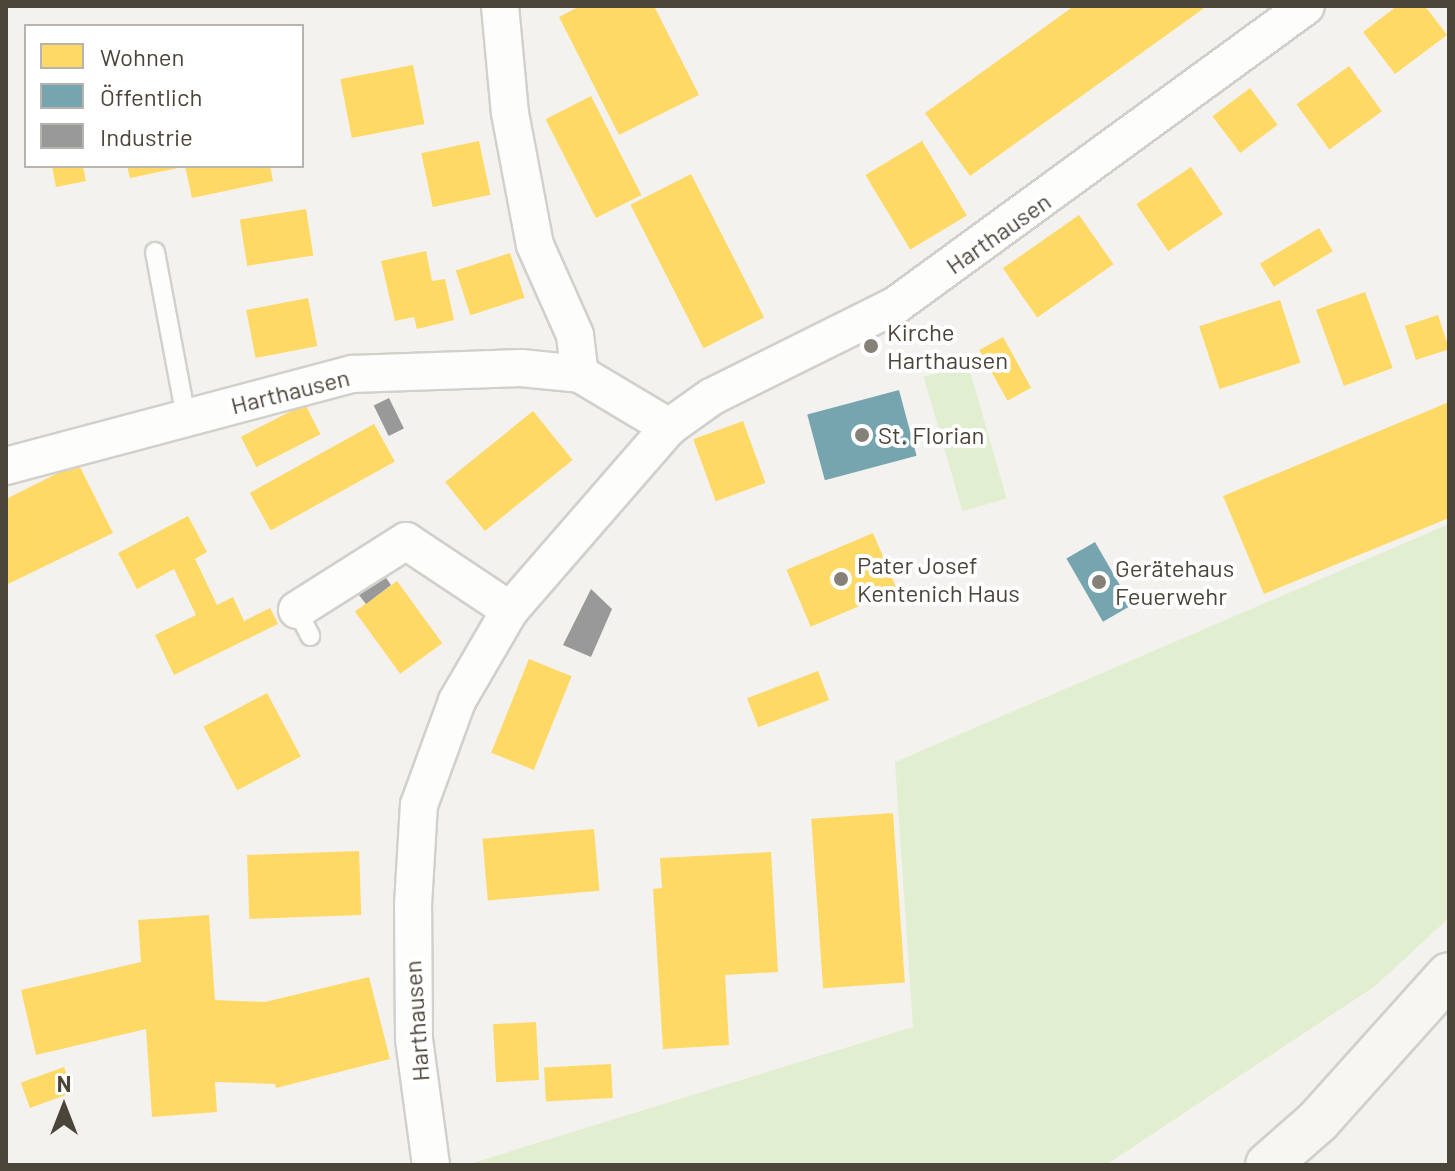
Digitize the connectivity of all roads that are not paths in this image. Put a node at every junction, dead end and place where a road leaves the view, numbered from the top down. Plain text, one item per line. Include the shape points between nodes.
1 (500, 6) edge
2 (1306, 6) edge
3 (155, 252) dead end
4 (580, 374) junction
5 (186, 418) junction
6 (669, 427) junction
7 (6, 466) edge
8 (510, 610) junction
9 (299, 614) dead end
10 (1449, 975) edge
11 (431, 1165) edge
12 (1268, 1165) edge

1 - 4 street via 510,113 535,245 575,335
2 - 6 street, Harthausen via 896,305 711,397
3 - 5 lane
4 - 5 street, Harthausen via 521,368 352,374
4 - 6 street, Harthausen
5 - 7 street, Harthausen
6 - 8 street, Harthausen
8 - 9 street via 406,541
8 - 11 street, Harthausen via 457,701 419,805 414,1039
10 - 12 street via 1318,1121

